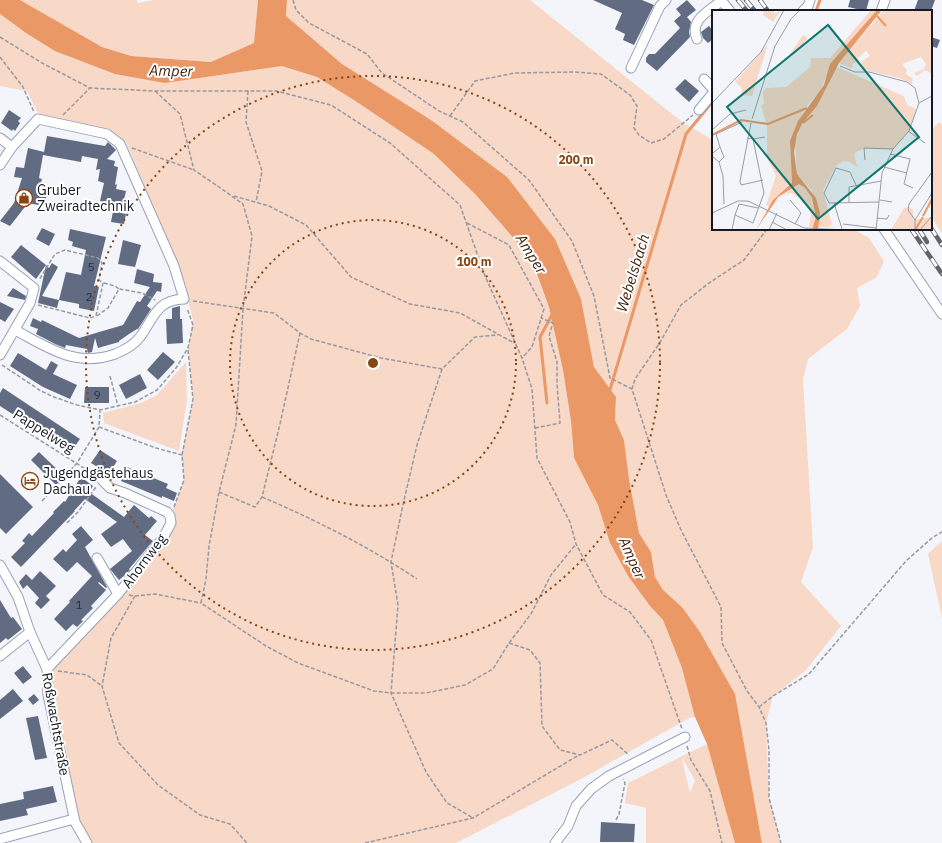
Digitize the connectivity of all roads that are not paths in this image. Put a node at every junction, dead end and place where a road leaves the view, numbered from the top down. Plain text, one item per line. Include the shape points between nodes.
1 (666, 0) edge
2 (721, 0) edge
3 (810, 0) edge
4 (885, 0) edge
5 (729, 10) edge
6 (804, 10) edge
7 (881, 10) edge
8 (697, 39) dead end
9 (631, 68) dead end
10 (704, 79) dead end
11 (712, 88) edge
12 (712, 94) edge
13 (699, 110) road end
14 (0, 138) edge
15 (12, 147) junction
16 (0, 164) edge
17 (885, 230) edge
18 (0, 261) edge
19 (942, 314) edge
20 (15, 330) junction
21 (0, 355) edge
22 (102, 480) road end
23 (97, 558) dead end
24 (0, 565) edge
25 (118, 594) junction
26 (30, 632) junction
27 (0, 656) edge
28 (47, 669) junction
29 (685, 737) road end
30 (74, 819) junction
31 (0, 839) edge
32 (87, 843) edge
33 (555, 843) edge

1 - 9 street via 660,6
2 - 5 street
2 - 8 street via 696,22 694,31
3 - 6 street
4 - 7 street
10 - 11 street
12 - 13 street
14 - 15 street
15 - 16 street
15 - 20 street via 38,119 107,134 120,144 174,266 184,299 175,299 161,305 132,345 106,357 84,359 66,355
17 - 19 street
18 - 20 street via 34,288 30,303
20 - 21 street
22 - 25 street, Ahornweg via 110,488 167,512 171,523 163,538
23 - 25 street, Ahornweg
24 - 26 street, Roßwachtstraße via 18,597
25 - 28 street, Ahornweg
26 - 27 street
26 - 28 street, Roßwachtstraße
28 - 30 street, Roßwachtstraße via 48,695
29 - 33 street via 636,761 591,789 576,806 568,826
30 - 31 street
30 - 32 street, Roßwachtstraße

